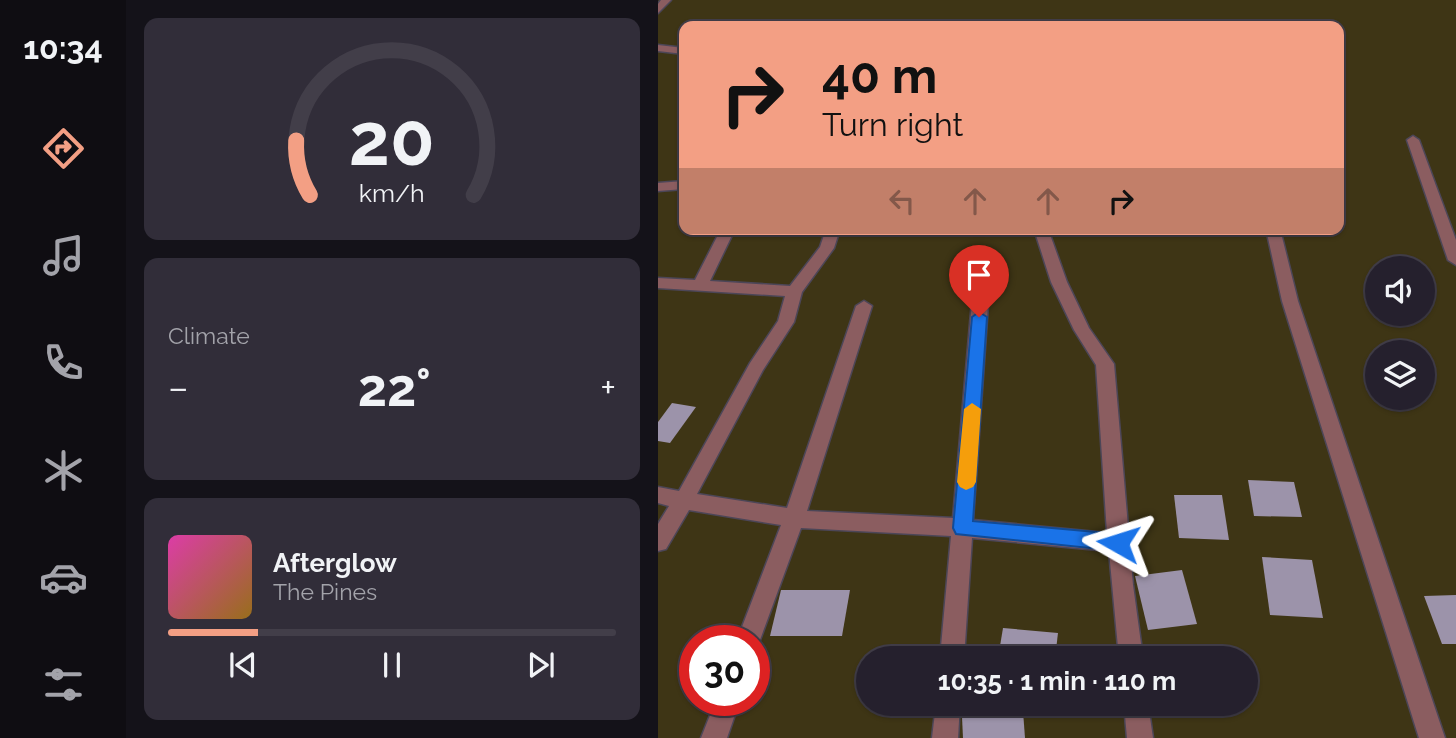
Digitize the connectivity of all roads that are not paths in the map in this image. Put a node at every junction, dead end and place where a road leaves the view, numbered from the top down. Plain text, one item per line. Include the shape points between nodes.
1 (666, 0) edge
2 (658, 9) edge
3 (658, 48) edge
4 (679, 50) edge
5 (1413, 140) dead end
6 (679, 185) edge
7 (658, 187) edge
8 (725, 235) edge
9 (830, 235) edge
10 (1043, 235) edge
11 (1274, 235) edge
12 (1456, 260) edge
13 (658, 283) edge
14 (700, 285) junction
15 (981, 290) dead end
16 (794, 291) junction
17 (864, 306) dead end
18 (658, 495) edge
19 (684, 500) junction
20 (794, 518) junction
21 (963, 528) junction
22 (658, 542) edge
23 (1118, 543) junction
24 (755, 625) edge
25 (953, 646) edge
26 (1129, 646) edge
27 (722, 716) edge
28 (947, 716) edge
29 (1137, 716) edge
30 (714, 738) edge
31 (945, 738) edge
32 (1140, 738) edge
33 (1432, 738) edge

1 - 2 street
3 - 4 street
5 - 12 street
6 - 7 street
8 - 14 street
9 - 16 street via 827,248
10 - 23 street via 1082,330 1105,364
11 - 33 street via 1290,301
13 - 14 street
14 - 16 street
15 - 21 street
16 - 19 street via 786,322
17 - 20 street
18 - 19 street
19 - 20 street
19 - 22 street
20 - 21 street
20 - 24 street
21 - 23 street
21 - 25 street
23 - 26 street
27 - 30 street
28 - 31 street
29 - 32 street

